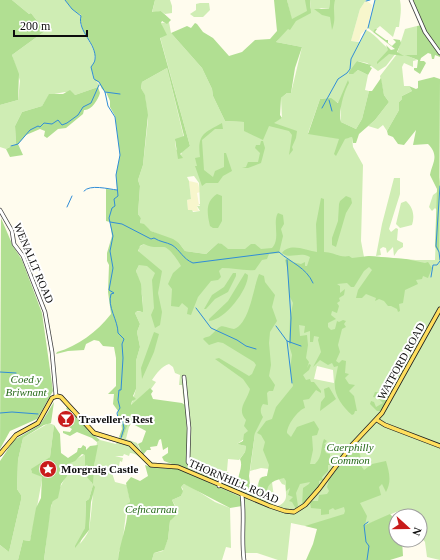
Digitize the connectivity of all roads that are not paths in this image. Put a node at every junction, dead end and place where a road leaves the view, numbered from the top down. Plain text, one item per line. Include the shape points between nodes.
1 (411, 0) edge
2 (440, 53) edge
3 (0, 210) edge
4 (440, 309) edge
5 (184, 376) dead end
6 (56, 396) junction
7 (377, 420) junction
8 (440, 446) edge
9 (0, 454) edge
10 (219, 486) junction
11 (242, 495) junction
12 (250, 498) junction
13 (243, 504) junction
14 (244, 560) edge

1 - 2 street via 425,32
3 - 6 street, WENALLT ROAD via 12,231 14,244 23,256 45,312
4 - 7 main road, WATFORD ROAD
5 - 10 street via 189,428 188,462 205,472 222,475
6 - 9 main road via 51,400 41,420 16,435
6 - 10 main road, THORNHILL ROAD via 61,397 94,433 130,444 151,465 178,467
7 - 8 main road
7 - 12 main road, THORNHILL ROAD via 352,444 319,490 298,510 285,511
10 - 11 main road, THORNHILL ROAD
11 - 12 main road, THORNHILL ROAD
11 - 13 street
12 - 13 street
13 - 14 street

